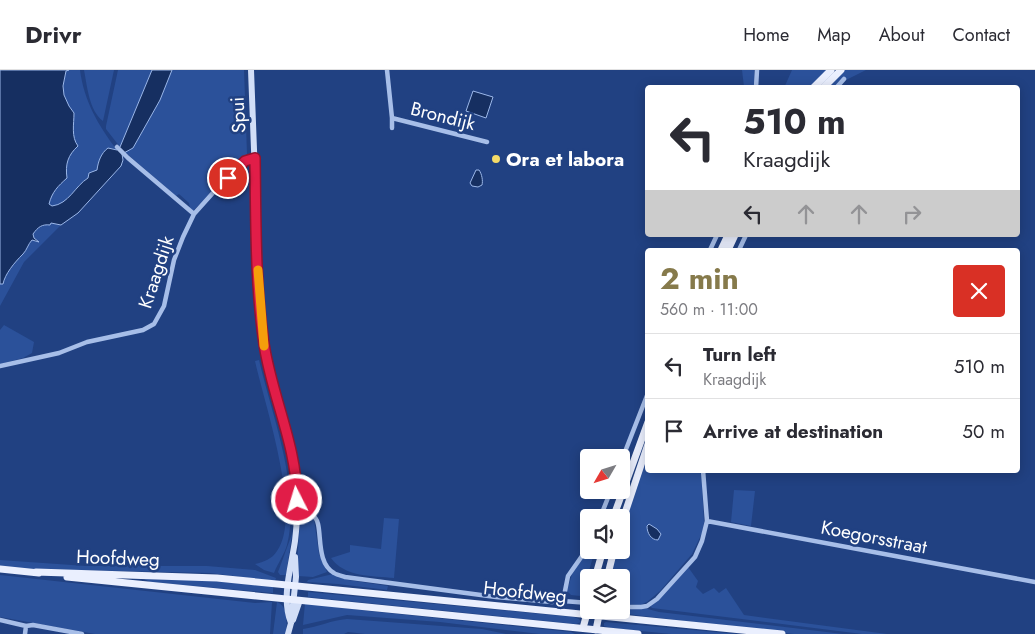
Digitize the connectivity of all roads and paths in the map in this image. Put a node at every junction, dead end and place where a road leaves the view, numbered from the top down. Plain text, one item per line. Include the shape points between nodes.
1 (251, 70) edge
2 (387, 70) edge
3 (757, 70) edge
4 (831, 70) edge
5 (841, 70) edge
6 (844, 79) dead end
7 (756, 85) edge
8 (816, 85) edge
9 (826, 85) edge
10 (839, 85) edge
11 (392, 118) junction
12 (392, 128) dead end
13 (487, 142) dead end
14 (118, 147) dead end
15 (255, 158) junction
16 (194, 214) junction
17 (0, 366) edge
18 (645, 401) edge
19 (645, 430) edge
20 (626, 449) edge
21 (645, 453) edge
22 (703, 473) edge
23 (616, 509) edge
24 (626, 509) edge
25 (297, 514) junction
26 (707, 521) junction
27 (580, 559) edge
28 (0, 569) edge
29 (36, 572) junction
30 (1035, 582) edge
31 (292, 585) junction
32 (293, 599) junction
33 (563, 601) junction
34 (580, 603) edge
35 (630, 607) edge
36 (580, 614) edge
37 (630, 616) edge
38 (598, 619) edge
39 (0, 620) edge
40 (291, 623) junction
41 (26, 626) junction
42 (583, 631) edge
43 (595, 632) edge
44 (25, 634) edge
45 (82, 634) edge
46 (288, 634) edge
47 (638, 634) edge
48 (782, 634) edge

1 - 15 main road, Spui
2 - 11 street, Brondijk
3 - 7 street
4 - 8 main road
5 - 9 main road
6 - 10 street
11 - 12 street, Brondijk
11 - 13 street, Brondijk
14 - 16 street
15 - 16 street, Kraagdijk via 245,161
15 - 25 main road, Spui via 259,294 264,344 286,429 297,486
16 - 17 street, Kraagdijk via 174,260 164,306 154,324 143,330 87,342 59,353
18 - 20 street
19 - 23 main road
21 - 24 main road
22 - 26 street
25 - 31 main road, Spui
25 - 33 street via 312,515 317,520 324,561 334,573 345,577
26 - 30 street, Koegorsstraat
26 - 35 street via 695,557 657,599 647,606
27 - 33 street via 568,576
28 - 29 main road, Hoofdweg
29 - 31 main road, Hoofdweg via 197,577
29 - 32 main road, Hoofdweg
31 - 32 main road
31 - 36 main road, Hoofdweg
32 - 40 main road
32 - 40 main road via 288,614
32 - 42 main road, Hoofdweg
33 - 34 street
37 - 48 main road, Hoofdweg
38 - 43 main road
39 - 41 street
40 - 46 main road
41 - 44 street
41 - 45 street
42 - 43 main road, Hoofdweg
43 - 47 main road, Hoofdweg

